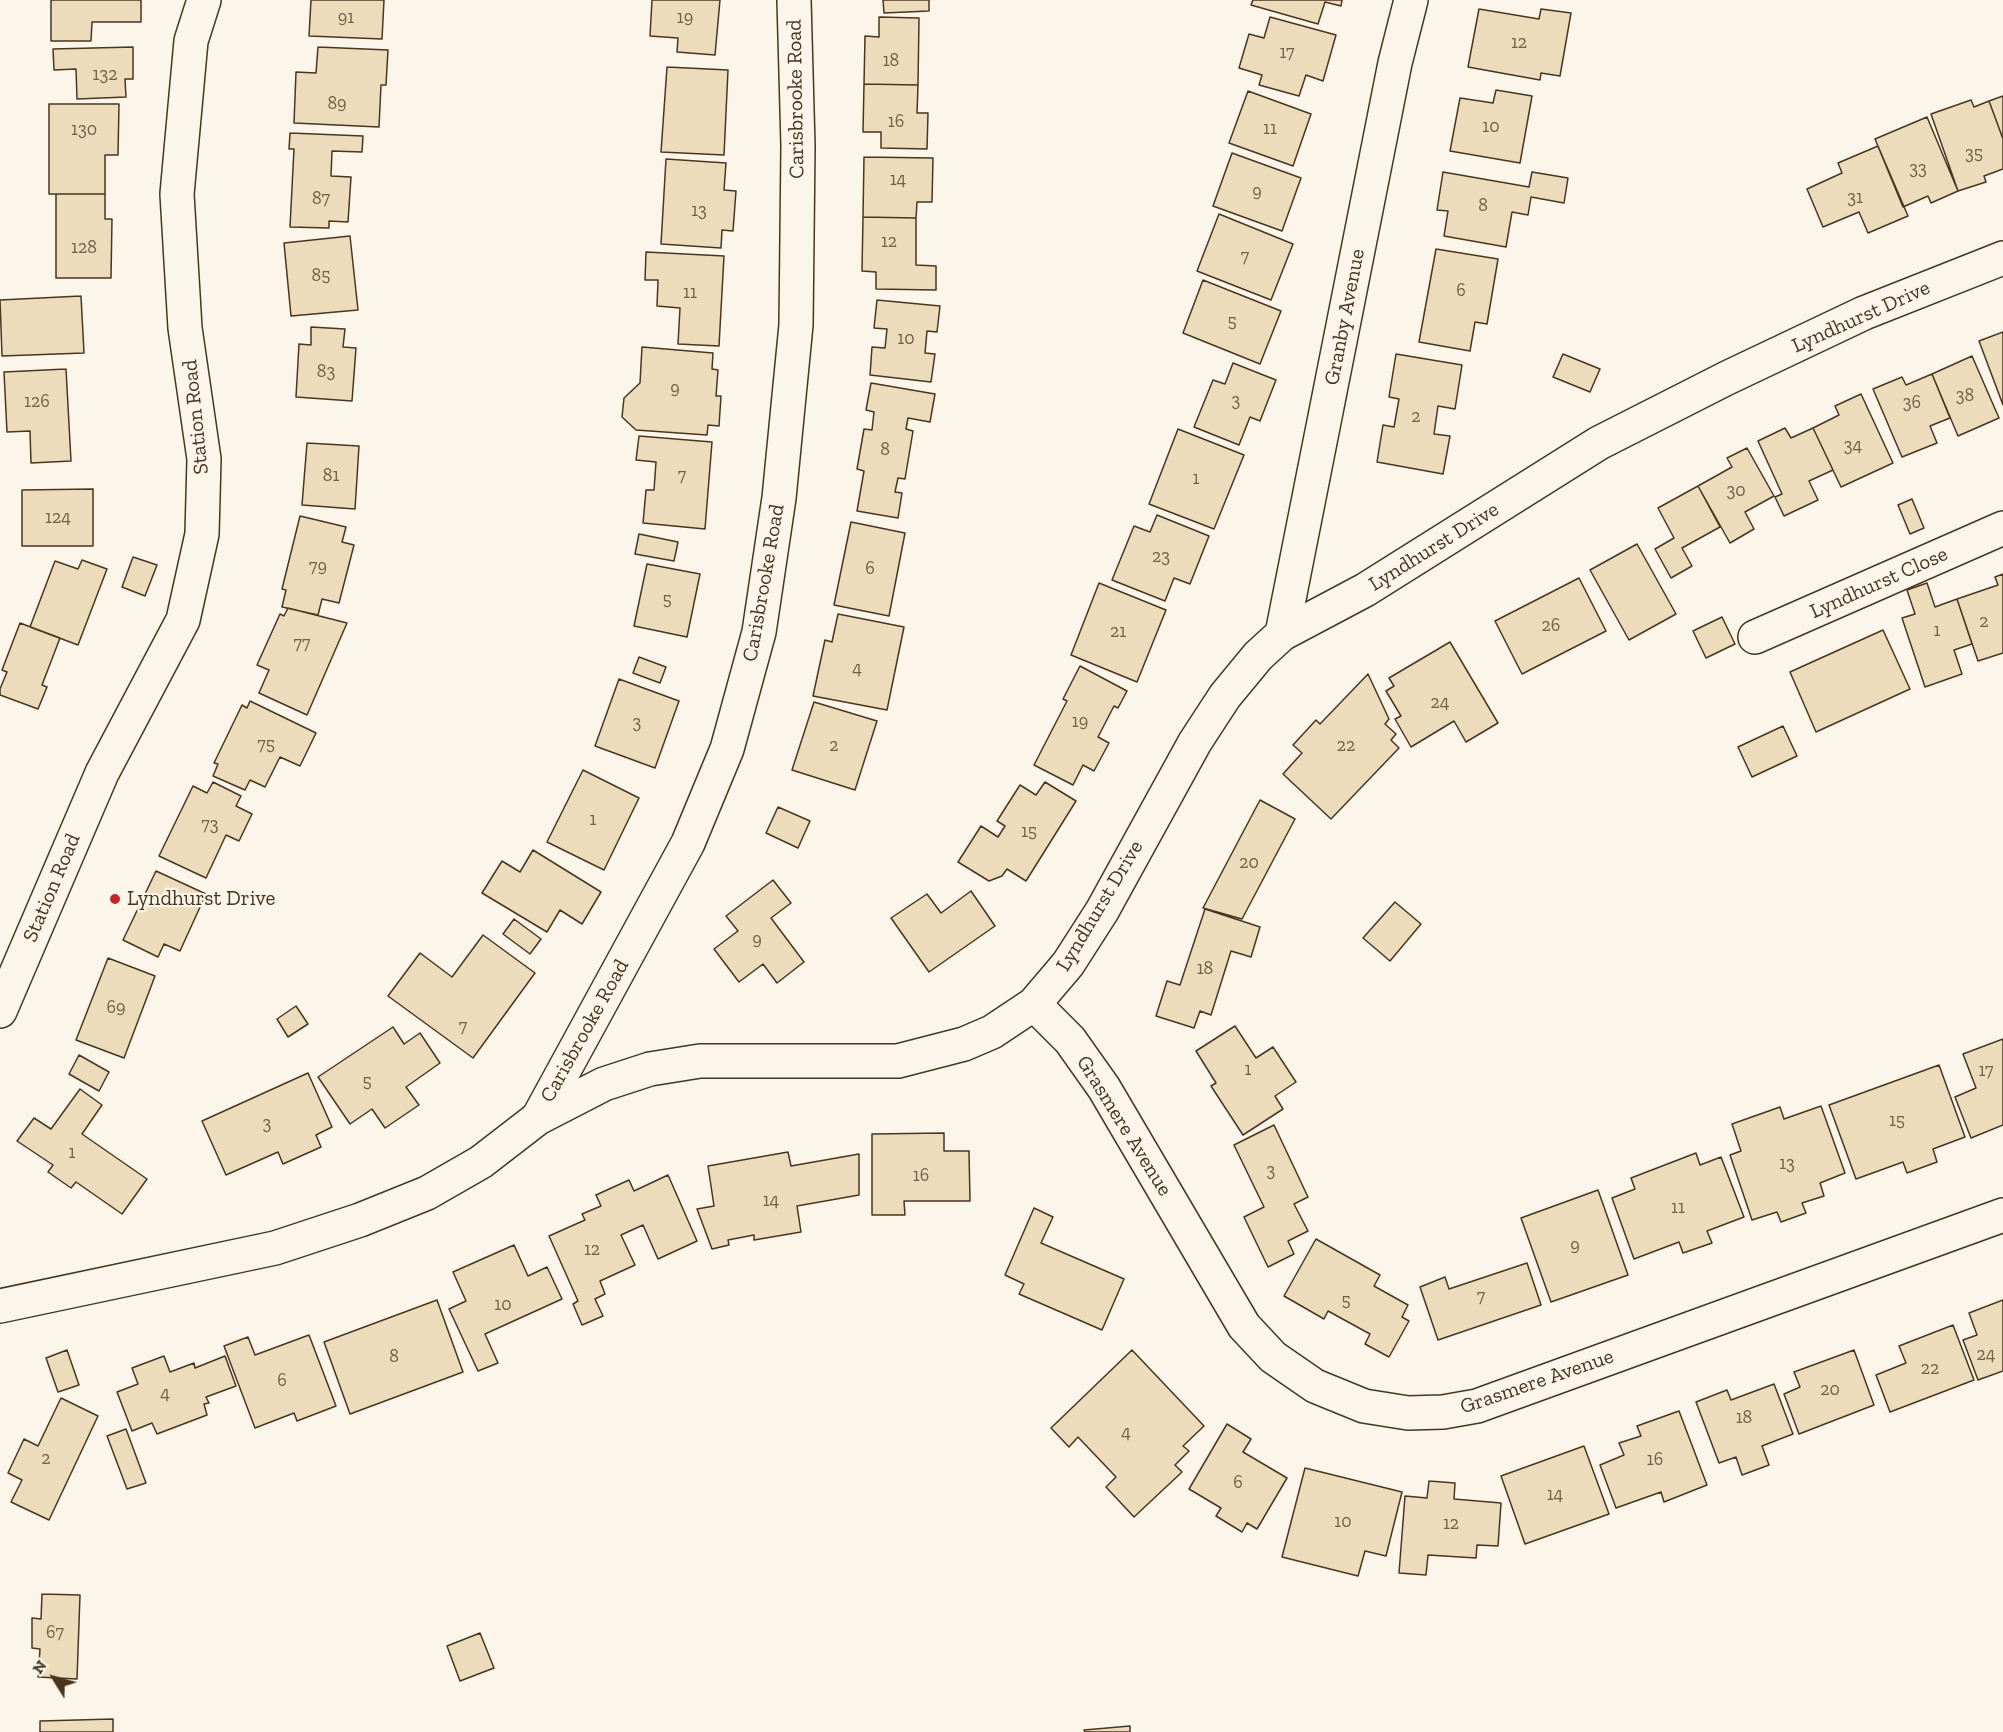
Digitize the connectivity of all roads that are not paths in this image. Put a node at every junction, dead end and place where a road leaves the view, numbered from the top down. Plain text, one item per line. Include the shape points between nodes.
1 (204, 0) edge
2 (794, 0) edge
3 (1411, 0) edge
4 (2003, 258) edge
5 (2003, 528) edge
6 (1282, 634) junction
7 (1755, 638) dead end
8 (1034, 1004) junction
9 (0, 1011) edge
10 (538, 1118) junction
11 (2003, 1215) edge
12 (0, 1306) edge

1 - 9 street, Station Road via 191,41 177,194 185,327 204,459 202,534 183,620 102,773
2 - 10 street, Carisbrooke Road via 798,146 796,325 779,498 759,632 727,749 688,843
3 - 6 street, Granby Avenue via 1395,63
4 - 6 street, Lyndhurst Drive via 1864,314 1599,443 1365,590
5 - 7 street, Lyndhurst Close
6 - 8 street, Lyndhurst Drive via 1258,656 1195,742 1102,911 1068,964
8 - 10 street, Lyndhurst Drive via 992,1032 964,1044 898,1061 700,1061 650,1069 604,1084
8 - 11 street, Grasmere Avenue via 1070,1040 1104,1088 1244,1326 1273,1358 1315,1386 1364,1406 1408,1413 1477,1406
10 - 12 street, Lyndhurst Drive via 481,1162 427,1193 360,1220 275,1248

